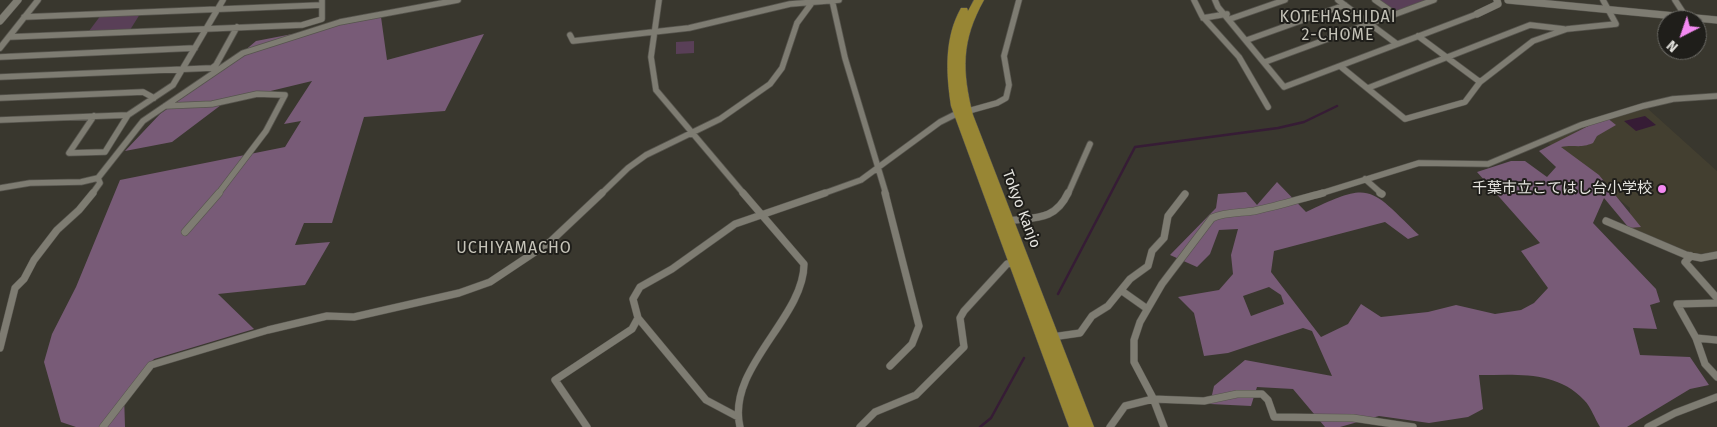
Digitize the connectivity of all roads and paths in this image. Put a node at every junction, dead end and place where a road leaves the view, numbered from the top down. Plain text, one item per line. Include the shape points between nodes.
1 (18, 0) edge
2 (38, 0) edge
3 (223, 0) edge
4 (458, 0) edge
5 (659, 0) edge
6 (834, 0) edge
7 (970, 0) edge
8 (979, 0) edge
9 (1019, 0) edge
10 (1194, 0) edge
11 (1215, 0) edge
12 (1285, 0) edge
13 (1338, 0) edge
14 (1375, 0) edge
15 (1434, 0) edge
16 (1497, 0) edge
17 (1508, 0) edge
18 (1603, 0) edge
19 (812, 1) edge
20 (1528, 1) edge
21 (322, 3) edge
22 (1345, 5) junction
23 (218, 9) junction
24 (1609, 10) junction
25 (1395, 14) junction
26 (1477, 14) joint
27 (1657, 14) edge
28 (24, 17) junction
29 (1229, 17) junction
30 (1204, 18) junction
31 (0, 21) edge
32 (1370, 24) junction
33 (237, 27) junction
34 (206, 28) junction
35 (1567, 29) junction
36 (655, 31) junction
37 (570, 35) dead end
38 (9, 36) junction
39 (1418, 36) junction
40 (1248, 40) junction
41 (1397, 44) junction
42 (0, 48) edge
43 (195, 48) junction
44 (0, 56) edge
45 (1446, 57) junction
46 (1265, 62) junction
47 (1340, 66) junction
48 (182, 69) junction
49 (0, 77) edge
50 (1480, 82) junction
51 (1368, 88) junction
52 (1717, 96) edge
53 (0, 98) edge
54 (154, 98) junction
55 (164, 106) junction
56 (1268, 107) dead end
57 (963, 112) junction
58 (128, 115) junction
59 (94, 116) junction
60 (0, 120) edge
61 (691, 133) junction
62 (1090, 144) dead end
63 (880, 170) junction
64 (98, 178) junction
65 (1365, 178) junction
66 (0, 188) edge
67 (1185, 194) dead end
68 (1382, 194) dead end
69 (760, 214) junction
70 (1606, 221) dead end
71 (1008, 222) junction
72 (185, 232) dead end
73 (1717, 255) edge
74 (1690, 256) junction
75 (1019, 262) junction
76 (1122, 291) junction
77 (1717, 303) edge
78 (1146, 308) junction
79 (638, 318) junction
80 (1052, 337) junction
81 (1696, 338) junction
82 (1717, 340) edge
83 (0, 348) edge
84 (890, 366) dead end
85 (1717, 377) edge
86 (1717, 397) edge
87 (1153, 399) junction
88 (738, 417) junction
89 (103, 427) edge
90 (587, 427) edge
91 (740, 427) edge
92 (860, 427) edge
93 (1076, 427) edge
94 (1087, 427) edge
95 (1110, 427) edge
96 (1164, 427) edge
97 (1413, 427) edge
98 (1648, 427) edge

1 - 31 street
2 - 28 street
3 - 23 street
4 - 55 street via 340,22 259,47 232,59
5 - 36 street
6 - 19 street
6 - 63 street via 845,58
7 - 57 highway, Tokyo Kanjo via 952,47 952,82
8 - 57 highway, Tokyo Kanjo via 960,46
9 - 57 street via 1004,56 1009,93 998,102
10 - 30 street
11 - 29 street
12 - 29 street
13 - 22 street
14 - 25 street
15 - 25 street
16 - 26 street via 1494,8
17 - 20 street
18 - 24 street
19 - 36 street via 689,28
19 - 61 street via 797,23 782,68 770,84 720,119
20 - 24 street
21 - 23 street
21 - 33 street via 322,19 302,25
22 - 32 street
22 - 40 street
23 - 28 street
23 - 34 street
24 - 27 street
24 - 35 street via 1616,24
25 - 32 street
26 - 39 street
28 - 38 street
29 - 30 street
29 - 40 street
30 - 56 street via 1239,58
32 - 41 street
32 - 46 street
33 - 34 street
33 - 48 street via 216,65 212,68
34 - 38 street
34 - 43 street
35 - 45 street via 1530,25
35 - 50 street via 1532,41
36 - 37 street via 573,41
36 - 61 street via 650,58 651,77 664,102
38 - 42 street
39 - 41 street
39 - 45 street
40 - 46 street
41 - 47 street
43 - 44 street
43 - 48 street
45 - 50 street
45 - 51 street
46 - 47 street via 1284,87
47 - 51 street
48 - 49 street
48 - 54 street via 173,85
50 - 51 street via 1465,102 1405,119
52 - 65 street via 1673,99 1643,106 1582,125 1488,164 1418,163
53 - 54 street via 143,92
54 - 58 street
55 - 64 street via 134,130
55 - 72 street via 212,104 276,92 285,94 279,109 232,176
57 - 63 street via 925,132
57 - 71 highway, Tokyo Kanjo
57 - 75 highway, Tokyo Kanjo
58 - 59 street
58 - 59 street via 106,152 69,153
59 - 60 street
61 - 69 street
61 - 89 street via 646,155 628,168 550,242 490,282 459,293 354,316 327,316 287,325 151,365
62 - 71 street via 1062,206 1052,214
63 - 69 street
63 - 84 street via 919,326 912,344
64 - 66 street
64 - 83 street via 100,183 79,210 56,230 16,288
65 - 68 street
65 - 78 street via 1289,203 1212,218
67 - 76 street via 1168,216 1164,238 1152,251 1148,266 1130,279
69 - 79 street via 725,230 672,269 640,287 633,299
69 - 88 street via 804,264 805,273 800,288 770,336 749,379 741,397
70 - 74 street
71 - 75 highway, Tokyo Kanjo
73 - 74 street
74 - 77 street via 1686,262
75 - 80 highway, Tokyo Kanjo
75 - 92 street via 1007,264 964,311 960,318 964,347 916,395 875,412
75 - 93 highway, Tokyo Kanjo
76 - 78 street
76 - 80 street via 1108,306 1092,316 1080,333
77 - 81 street via 1677,304
78 - 87 street via 1136,330 1133,354 1135,366
79 - 88 street via 706,400
79 - 90 street via 632,329 555,380
80 - 94 highway, Tokyo Kanjo
81 - 82 street
81 - 85 street via 1705,364
86 - 98 street
87 - 95 street via 1125,406
87 - 96 street via 1156,415
87 - 97 street via 1204,401 1237,394 1262,394 1268,400 1274,417 1342,418
88 - 91 street

